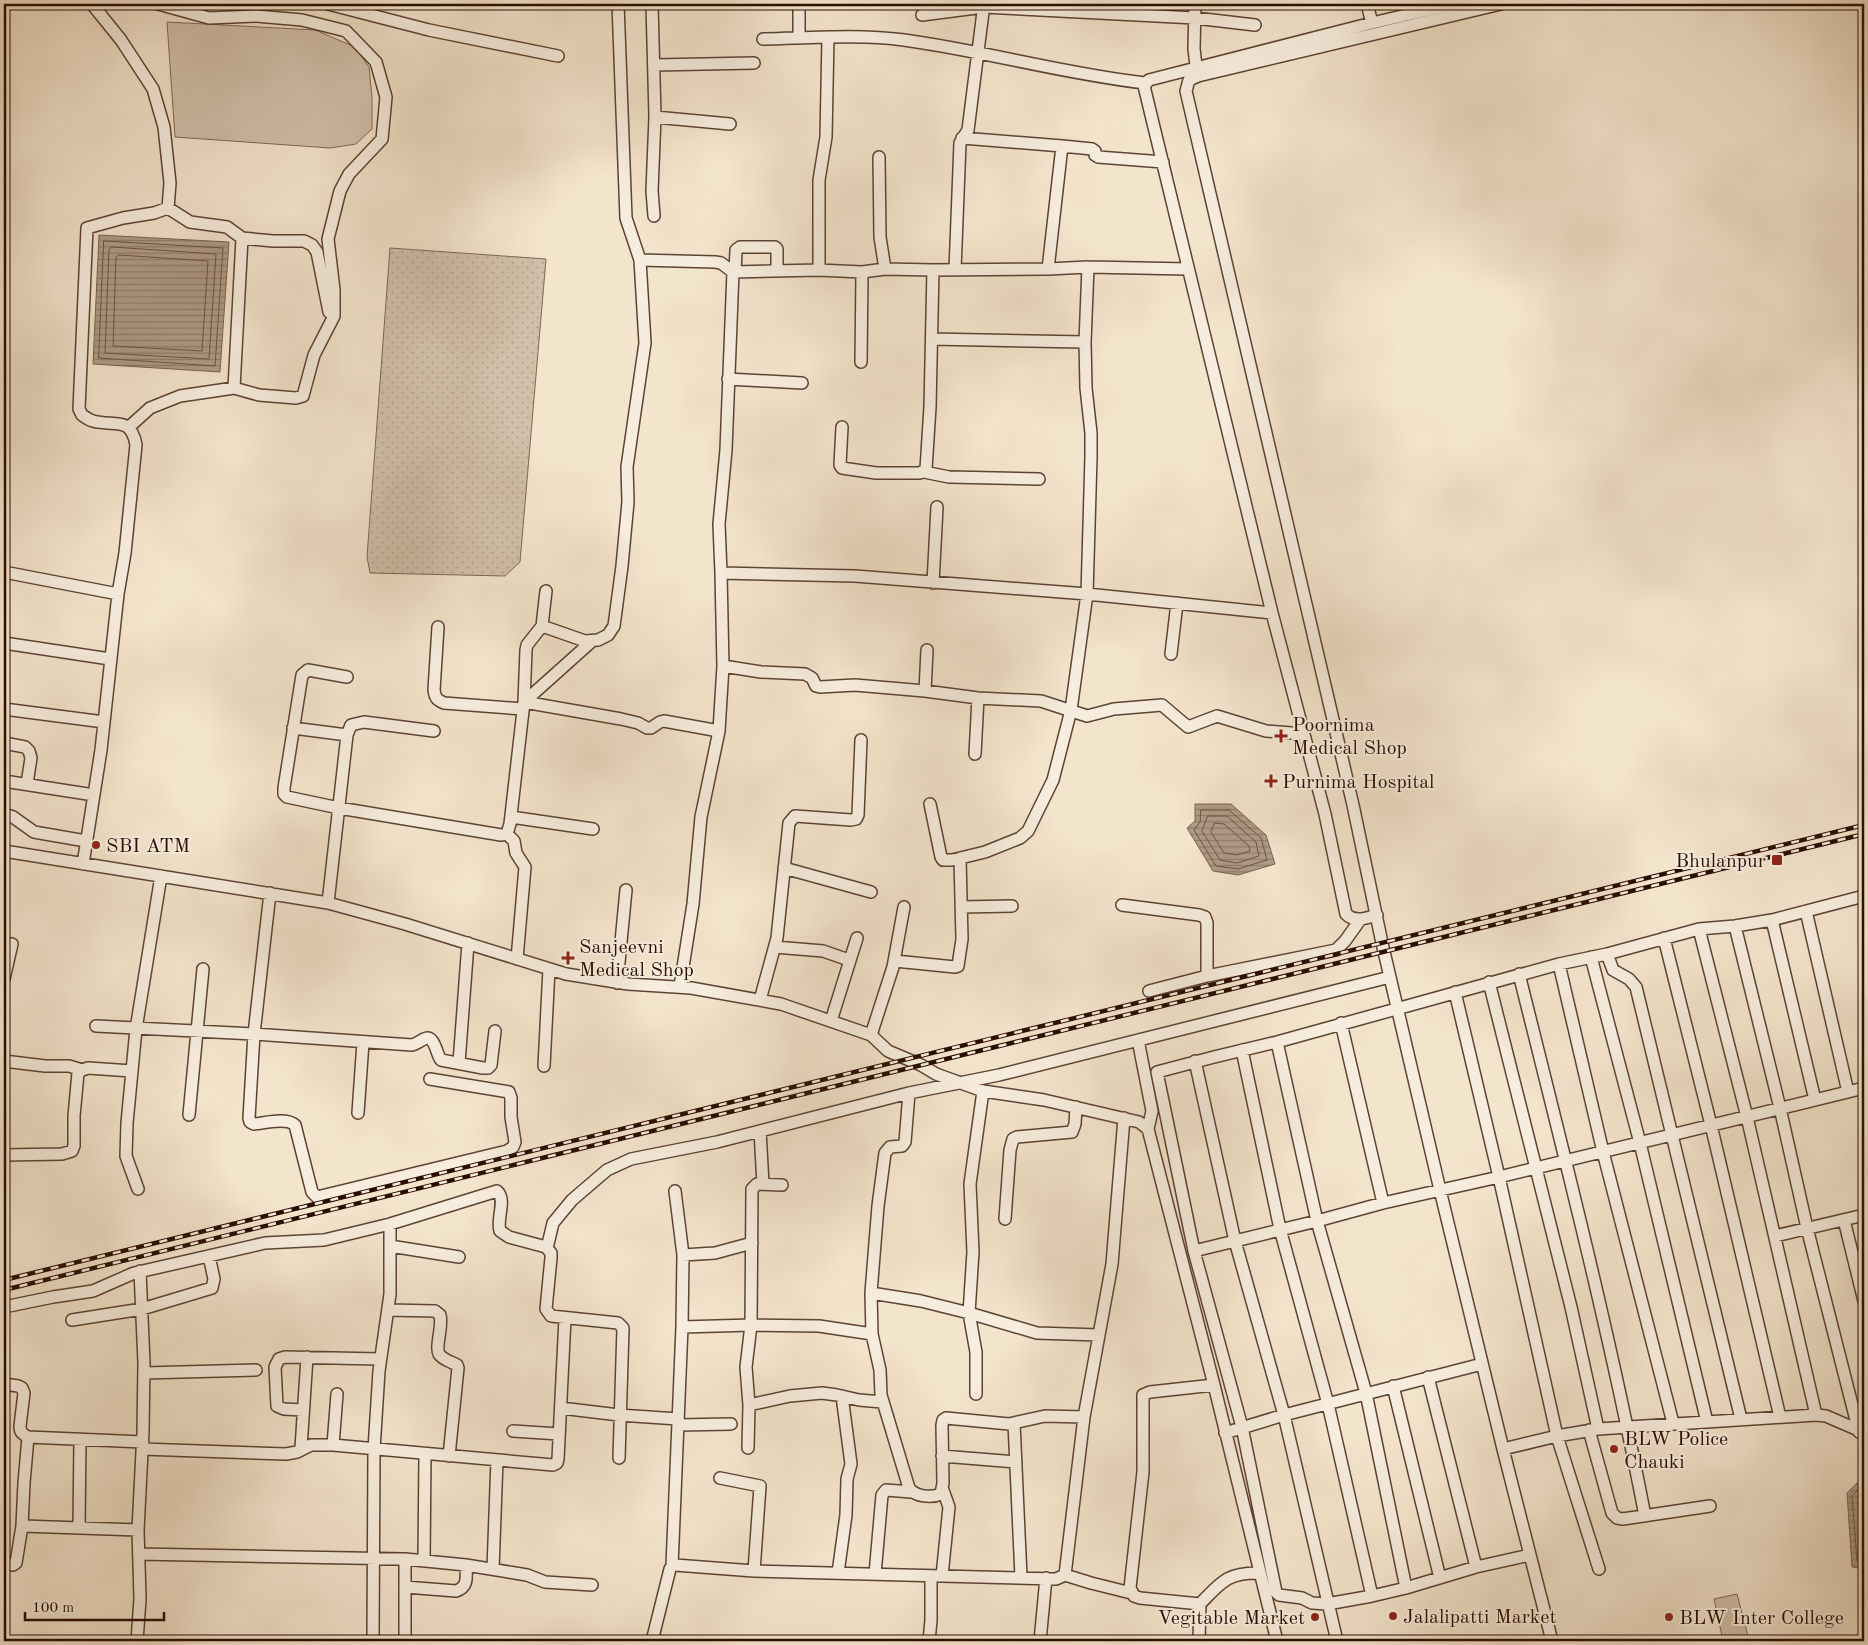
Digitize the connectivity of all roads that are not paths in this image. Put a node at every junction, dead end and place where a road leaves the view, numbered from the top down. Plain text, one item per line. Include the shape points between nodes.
1 (92, 4) edge
2 (158, 4) edge
3 (328, 4) edge
4 (618, 4) edge
5 (652, 4) edge
6 (799, 4) edge
7 (1195, 4) edge
8 (1367, 4) edge
9 (1454, 4) edge
10 (1501, 4) edge
11 (984, 6) edge
12 (922, 15) dead end
13 (1195, 18) junction
14 (1372, 23) junction
15 (1255, 25) dead end
16 (799, 38) junction
17 (828, 38) junction
18 (763, 39) dead end
19 (978, 53) junction
20 (558, 56) dead end
21 (754, 62) dead end
22 (654, 65) junction
23 (1196, 71) junction
24 (1145, 83) junction
25 (655, 117) junction
26 (730, 124) dead end
27 (962, 138) junction
28 (1062, 146) junction
29 (879, 157) dead end
30 (1163, 162) junction
31 (168, 208) junction
32 (654, 216) dead end
33 (242, 238) junction
34 (640, 260) junction
35 (1088, 267) junction
36 (885, 269) junction
37 (1048, 269) junction
38 (1188, 269) junction
39 (819, 270) junction
40 (933, 270) junction
41 (955, 270) junction
42 (777, 271) junction
43 (734, 272) junction
44 (862, 272) junction
45 (331, 322) junction
46 (932, 339) junction
47 (1085, 342) junction
48 (861, 362) dead end
49 (728, 379) junction
50 (802, 383) dead end
51 (234, 388) junction
52 (129, 427) junction
53 (842, 427) dead end
54 (924, 472) junction
55 (1039, 479) dead end
56 (938, 507) dead end
57 (4, 572) edge
58 (721, 573) junction
59 (933, 583) junction
60 (546, 591) dead end
61 (118, 594) junction
62 (1087, 594) junction
63 (1177, 603) junction
64 (1272, 613) junction
65 (438, 626) dead end
66 (542, 626) junction
67 (591, 642) junction
68 (4, 643) edge
69 (927, 650) dead end
70 (1171, 654) dead end
71 (110, 659) junction
72 (723, 666) junction
73 (347, 677) dead end
74 (924, 691) junction
75 (978, 698) junction
76 (523, 705) junction
77 (4, 710) edge
78 (1071, 710) junction
79 (104, 722) junction
80 (293, 728) junction
81 (434, 731) dead end
82 (718, 731) junction
83 (1304, 734) junction
84 (347, 735) junction
85 (861, 740) dead end
86 (4, 743) edge
87 (975, 754) dead end
88 (4, 780) edge
89 (27, 784) junction
90 (94, 795) junction
91 (930, 804) dead end
92 (339, 808) junction
93 (4, 814) edge
94 (511, 817) junction
95 (593, 829) dead end
96 (507, 834) junction
97 (86, 841) junction
98 (4, 851) edge
99 (960, 858) junction
100 (83, 864) junction
101 (784, 868) junction
102 (161, 876) junction
103 (626, 890) dead end
104 (871, 892) dead end
105 (270, 893) junction
106 (1864, 896) edge
107 (328, 903) junction
108 (1122, 905) dead end
109 (1012, 906) dead end
110 (904, 907) dead end
111 (961, 907) junction
112 (1806, 911) junction
113 (1377, 915) junction
114 (1360, 920) junction
115 (1772, 920) junction
116 (1735, 926) junction
117 (1699, 929) junction
118 (857, 938) dead end
119 (1664, 938) junction
120 (468, 943) junction
121 (12, 944) dead end
122 (776, 947) junction
123 (1607, 954) junction
124 (1591, 958) junction
125 (517, 959) junction
126 (849, 960) junction
127 (895, 961) junction
128 (1559, 964) junction
129 (203, 969) dead end
130 (549, 969) junction
131 (1519, 974) junction
132 (1207, 976) junction
133 (1390, 977) junction
134 (4, 979) edge
135 (1489, 982) junction
136 (617, 983) junction
137 (680, 986) junction
138 (1149, 991) dead end
139 (1455, 992) junction
140 (760, 1000) junction
141 (1397, 1007) junction
142 (831, 1021) junction
143 (1342, 1023) junction
144 (96, 1026) dead end
145 (136, 1029) junction
146 (495, 1031) dead end
147 (197, 1032) junction
148 (254, 1034) junction
149 (871, 1035) junction
150 (1138, 1040) junction
151 (362, 1042) junction
152 (1277, 1042) junction
153 (1242, 1050) junction
154 (4, 1061) edge
155 (1196, 1061) junction
156 (459, 1063) junction
157 (544, 1066) dead end
158 (82, 1070) junction
159 (132, 1071) junction
160 (430, 1079) dead end
161 (961, 1082) junction
162 (1864, 1088) edge
163 (983, 1091) junction
164 (1848, 1092) junction
165 (909, 1093) junction
166 (1815, 1100) junction
167 (1076, 1108) junction
168 (1780, 1108) junction
169 (358, 1113) dead end
170 (189, 1115) dead end
171 (1747, 1116) junction
172 (1124, 1118) junction
173 (1711, 1125) junction
174 (1148, 1129) junction
175 (760, 1131) junction
176 (1672, 1135) junction
177 (1640, 1142) junction
178 (1603, 1152) junction
179 (4, 1155) edge
180 (1565, 1161) junction
181 (1536, 1168) junction
182 (1499, 1177) junction
183 (762, 1184) junction
184 (782, 1185) dead end
185 (138, 1189) dead end
186 (1440, 1190) junction
187 (675, 1191) dead end
188 (1383, 1203) junction
189 (1864, 1215) edge
190 (1005, 1219) dead end
191 (1844, 1220) junction
192 (1317, 1221) junction
193 (390, 1224) junction
194 (1807, 1228) junction
195 (1280, 1229) junction
196 (1775, 1236) junction
197 (1235, 1241) junction
198 (752, 1243) junction
199 (390, 1246) junction
200 (546, 1247) junction
201 (1194, 1251) junction
202 (683, 1255) junction
203 (209, 1256) junction
204 (459, 1257) dead end
205 (140, 1271) junction
206 (871, 1293) junction
207 (1864, 1301) edge
208 (4, 1307) edge
209 (142, 1309) junction
210 (388, 1310) junction
211 (970, 1313) junction
212 (565, 1318) junction
213 (72, 1320) dead end
214 (751, 1325) junction
215 (682, 1327) junction
216 (872, 1334) junction
217 (1099, 1334) junction
218 (307, 1357) junction
219 (380, 1359) junction
220 (1482, 1364) junction
221 (256, 1370) dead end
222 (144, 1373) junction
223 (1428, 1377) junction
224 (4, 1384) edge
225 (1214, 1385) junction
226 (1393, 1386) junction
227 (337, 1394) dead end
228 (976, 1394) dead end
229 (1366, 1394) junction
230 (842, 1396) junction
231 (882, 1402) junction
232 (1328, 1404) junction
233 (749, 1405) junction
234 (561, 1408) junction
235 (303, 1410) junction
236 (619, 1415) junction
237 (1284, 1415) junction
238 (1816, 1415) junction
239 (1084, 1417) junction
240 (1780, 1417) junction
241 (1741, 1419) junction
242 (678, 1422) junction
243 (1707, 1422) junction
244 (1673, 1423) junction
245 (731, 1424) dead end
246 (1014, 1424) junction
247 (1628, 1426) junction
248 (1242, 1427) junction
249 (1593, 1430) junction
250 (513, 1431) dead end
251 (1862, 1432) edge
252 (1225, 1433) junction
253 (560, 1434) junction
254 (1557, 1436) junction
255 (28, 1437) junction
256 (80, 1439) junction
257 (333, 1445) junction
258 (143, 1446) junction
259 (302, 1448) junction
260 (748, 1448) dead end
261 (374, 1449) junction
262 (1503, 1449) junction
263 (426, 1454) junction
264 (448, 1456) junction
265 (942, 1456) junction
266 (619, 1458) dead end
267 (497, 1460) junction
268 (1016, 1462) junction
269 (720, 1478) dead end
270 (943, 1490) junction
271 (911, 1492) junction
272 (1710, 1506) dead end
273 (1645, 1516) junction
274 (22, 1526) junction
275 (79, 1528) junction
276 (138, 1530) junction
277 (139, 1554) junction
278 (1530, 1555) junction
279 (374, 1558) junction
280 (405, 1559) junction
281 (424, 1561) junction
282 (4, 1564) edge
283 (466, 1565) junction
284 (672, 1566) junction
285 (1476, 1567) junction
286 (1599, 1569) dead end
287 (493, 1570) junction
288 (754, 1571) junction
289 (838, 1573) junction
290 (1260, 1573) junction
291 (874, 1574) junction
292 (1065, 1574) junction
293 (936, 1576) junction
294 (1020, 1578) junction
295 (1046, 1578) junction
296 (1440, 1578) junction
297 (592, 1585) dead end
298 (405, 1587) junction
299 (1406, 1588) junction
300 (1131, 1593) junction
301 (1372, 1596) junction
302 (1200, 1604) junction
303 (1327, 1604) junction
304 (137, 1641) edge
305 (373, 1641) edge
306 (405, 1641) edge
307 (652, 1641) edge
308 (930, 1641) edge
309 (1040, 1641) edge
310 (1199, 1641) edge
311 (1277, 1641) edge
312 (1337, 1641) edge
313 (1552, 1641) edge

1 - 31 street via 154,89 164,128 170,183
2 - 45 street via 209,18 256,16 302,20 346,31 376,62 386,98 382,139 349,174 340,191 328,239 334,290
3 - 20 street via 429,30
4 - 34 street via 626,218
5 - 22 street
6 - 16 street
7 - 13 street
8 - 14 street
9 - 14 street
10 - 23 street
11 - 12 street
11 - 13 street
11 - 19 street
13 - 15 street
13 - 23 street
14 - 23 street
16 - 17 street
16 - 18 street
17 - 19 street via 904,40
17 - 39 street
19 - 24 street via 1108,79
19 - 27 street via 968,130
21 - 22 street
22 - 25 street
23 - 24 street
23 - 113 street via 1188,80 1186,91
24 - 30 street
25 - 26 street
25 - 32 street
27 - 28 street
27 - 41 street
28 - 30 street via 1092,149 1098,157
28 - 37 street
29 - 36 street via 880,237
30 - 38 street
31 - 33 street via 190,222 227,227
31 - 52 street via 87,228 80,409 82,415 92,421
33 - 45 street via 304,241 312,245 317,252
33 - 51 street
34 - 43 street via 716,262
34 - 67 street via 645,343 626,467 628,502 622,566 612,631
35 - 37 street
35 - 38 street
35 - 47 street
36 - 40 street
36 - 44 street
37 - 41 street
38 - 64 street
39 - 42 street
39 - 44 street
40 - 41 street
40 - 46 street
42 - 43 street
42 - 43 street via 775,247 748,246 737,247
43 - 49 street
44 - 48 street
45 - 51 street via 314,355 303,396 259,395
46 - 47 street
46 - 54 street
47 - 62 street via 1091,434
49 - 50 street
49 - 58 street via 719,524
51 - 52 street via 180,396 150,408
52 - 61 street via 136,445
53 - 54 street via 842,468
54 - 55 street via 949,477
56 - 59 street
57 - 61 street
58 - 59 street via 855,576
58 - 72 street
59 - 62 street
60 - 66 street
61 - 71 street
62 - 63 street
62 - 78 street
63 - 64 street
63 - 70 street
64 - 83 street
65 - 76 street via 434,690 438,701
66 - 67 street
66 - 76 street via 527,645
67 - 76 street
68 - 71 street
69 - 74 street
71 - 79 street
72 - 74 street via 805,674 820,687 855,685
72 - 82 street
73 - 80 street via 304,672
74 - 75 street
75 - 78 street via 1041,701
75 - 87 street
76 - 82 street via 621,719 647,728 664,721
76 - 94 street
77 - 79 street
78 - 83 street via 1087,716 1114,709 1162,705 1188,727 1217,716 1266,731
78 - 99 street via 1053,780 1028,831 992,850
79 - 90 street
80 - 84 street
80 - 92 street via 284,794
81 - 84 street via 356,722
82 - 137 street via 701,817 693,904
83 - 114 street via 1346,914
84 - 92 street
85 - 101 street via 856,819 795,816 788,823
86 - 89 street via 30,750
88 - 89 street
89 - 90 street
90 - 97 street
91 - 99 street via 941,857 944,860
92 - 96 street
92 - 107 street
93 - 97 street via 34,832
94 - 95 street
94 - 96 street
96 - 125 street via 514,841 516,853 525,867
97 - 100 street
98 - 100 street
99 - 111 street
100 - 102 street
101 - 104 street
101 - 122 street
102 - 105 street
102 - 145 street
103 - 136 street
105 - 107 street
105 - 148 street
106 - 112 street
107 - 120 street
108 - 132 street via 1205,917
109 - 111 street
110 - 127 street
111 - 127 street via 962,939 958,966
112 - 115 street
112 - 164 street
113 - 114 street
113 - 133 street
114 - 132 street via 1336,950
115 - 116 street
115 - 166 street
116 - 117 street
116 - 168 street
117 - 119 street
117 - 171 street
118 - 126 street
119 - 123 street
119 - 173 street
120 - 125 street
120 - 156 street
121 - 134 street
122 - 126 street via 823,951
122 - 140 street
123 - 124 street
123 - 176 street via 1613,970 1629,979 1636,988
124 - 128 street
124 - 177 street
125 - 130 street
126 - 142 street
127 - 149 street
128 - 131 street
128 - 178 street
129 - 147 street
130 - 136 street
130 - 157 street
131 - 135 street
131 - 180 street
132 - 138 street
133 - 141 street
133 - 150 street
135 - 139 street
135 - 181 street
136 - 137 street
137 - 140 street
139 - 141 street
139 - 182 street
140 - 142 street
141 - 143 street
141 - 186 street
142 - 149 street
143 - 152 street
143 - 188 street
144 - 145 street
145 - 147 street
145 - 159 street
146 - 156 street via 488,1068
147 - 148 street
147 - 170 street
148 - 151 street
148 - 160 street via 250,1122 286,1121 295,1125 312,1192 317,1197 498,1154 513,1147 516,1142 509,1092
149 - 161 street via 888,1051
150 - 161 street
150 - 174 street via 1152,1111
151 - 156 street via 412,1045 430,1038 441,1060
151 - 169 street
152 - 153 street
152 - 192 street
153 - 155 street
153 - 195 street
154 - 158 street
155 - 197 street
155 - 201 street via 1157,1072
158 - 159 street
158 - 179 street via 77,1078 72,1151
159 - 185 street via 126,1156
161 - 163 street
161 - 165 street
162 - 164 street
163 - 167 street
163 - 211 street via 970,1184 973,1252
164 - 166 street
165 - 175 street
165 - 206 street via 905,1142 902,1146 890,1147 885,1153
166 - 168 street
167 - 172 street
167 - 190 street via 1072,1132 1013,1139
168 - 171 street
168 - 194 street
171 - 173 street
171 - 196 street
172 - 174 street via 1139,1122
172 - 217 street via 1112,1264
173 - 176 street
173 - 240 street
174 - 225 street
175 - 183 street
175 - 200 street via 631,1159 607,1170 584,1188 553,1223
176 - 177 street
176 - 241 street
177 - 178 street
177 - 243 street
178 - 180 street
178 - 244 street
180 - 181 street
180 - 247 street
181 - 182 street
181 - 249 street via 1571,1307
182 - 186 street
182 - 254 street
183 - 184 street
183 - 198 street via 752,1189
186 - 188 street
186 - 220 street
187 - 202 street
188 - 192 street
189 - 191 street
191 - 194 street
191 - 207 street
192 - 195 street
192 - 229 street
193 - 199 street
193 - 200 street via 497,1191 501,1198 500,1231 508,1238
193 - 203 street via 324,1240 272,1242
194 - 196 street
194 - 251 street
195 - 197 street
195 - 232 street
196 - 238 street
197 - 201 street
197 - 237 street
198 - 202 street via 715,1253
198 - 214 street
199 - 204 street
199 - 210 street
200 - 212 street via 551,1258 546,1309 551,1316
201 - 248 street
202 - 215 street
203 - 205 street
203 - 209 street via 214,1279 212,1288
205 - 208 street via 93,1291
205 - 209 street
206 - 211 street
206 - 216 street
209 - 213 street
209 - 222 street
210 - 219 street
210 - 264 street via 435,1311 440,1315 439,1354 457,1364 458,1368
211 - 217 street via 1037,1333
211 - 228 street via 976,1352
212 - 234 street
212 - 236 street via 622,1325
214 - 215 street
214 - 216 street via 819,1326
214 - 233 street via 746,1367
215 - 242 street
216 - 231 street via 880,1370
217 - 239 street
218 - 219 street
218 - 235 street
218 - 235 street via 285,1357 279,1359 275,1367 277,1406
219 - 261 street
220 - 223 street
220 - 262 street
221 - 222 street
222 - 258 street
223 - 226 street
223 - 285 street
224 - 255 street via 22,1388 20,1431
225 - 252 street
225 - 300 street via 1143,1395 1144,1472
226 - 229 street
226 - 296 street
227 - 257 street
229 - 232 street
229 - 299 street
230 - 231 street
230 - 233 street via 830,1393 790,1396
230 - 289 street via 851,1464
231 - 271 street
232 - 237 street
232 - 301 street
233 - 260 street
234 - 236 street
234 - 253 street
235 - 259 street
236 - 242 street
236 - 266 street
237 - 248 street
237 - 303 street
238 - 240 street
238 - 251 street via 1835,1419
239 - 246 street via 1046,1416
239 - 292 street
240 - 241 street
241 - 243 street
242 - 245 street
242 - 284 street
243 - 244 street
244 - 247 street
246 - 265 street via 946,1418 942,1425
246 - 268 street
247 - 249 street
247 - 273 street
248 - 252 street
248 - 303 street via 1276,1592
249 - 254 street
249 - 273 street via 1612,1514 1624,1519
250 - 253 street
252 - 290 street
253 - 267 street via 558,1459 553,1465
254 - 262 street
254 - 286 street
255 - 256 street
255 - 274 street
256 - 258 street
256 - 275 street
257 - 259 street
257 - 261 street
258 - 259 street via 286,1454
258 - 276 street
261 - 263 street
261 - 279 street
262 - 278 street
263 - 264 street
263 - 281 street
264 - 267 street
265 - 268 street
265 - 270 street
267 - 287 street
268 - 294 street
269 - 288 street via 760,1486
270 - 271 street via 936,1496
270 - 293 street via 949,1507
271 - 291 street via 886,1490 882,1495
272 - 273 street
274 - 275 street
274 - 282 street via 16,1563
275 - 276 street
276 - 277 street
277 - 279 street
277 - 304 street
278 - 285 street
278 - 313 street
279 - 280 street
279 - 305 street
280 - 281 street
280 - 298 street
281 - 283 street
283 - 287 street
283 - 298 street via 466,1581 462,1589
284 - 288 street
284 - 307 street
285 - 296 street
287 - 297 street via 528,1575 545,1582
288 - 289 street
289 - 291 street
290 - 302 street via 1243,1572 1229,1576
290 - 311 street
291 - 293 street
292 - 295 street via 1056,1579
292 - 300 street
293 - 294 street
293 - 308 street
294 - 295 street
295 - 309 street
296 - 299 street
298 - 306 street
299 - 301 street
300 - 302 street via 1140,1598
301 - 303 street
302 - 310 street
303 - 312 street

